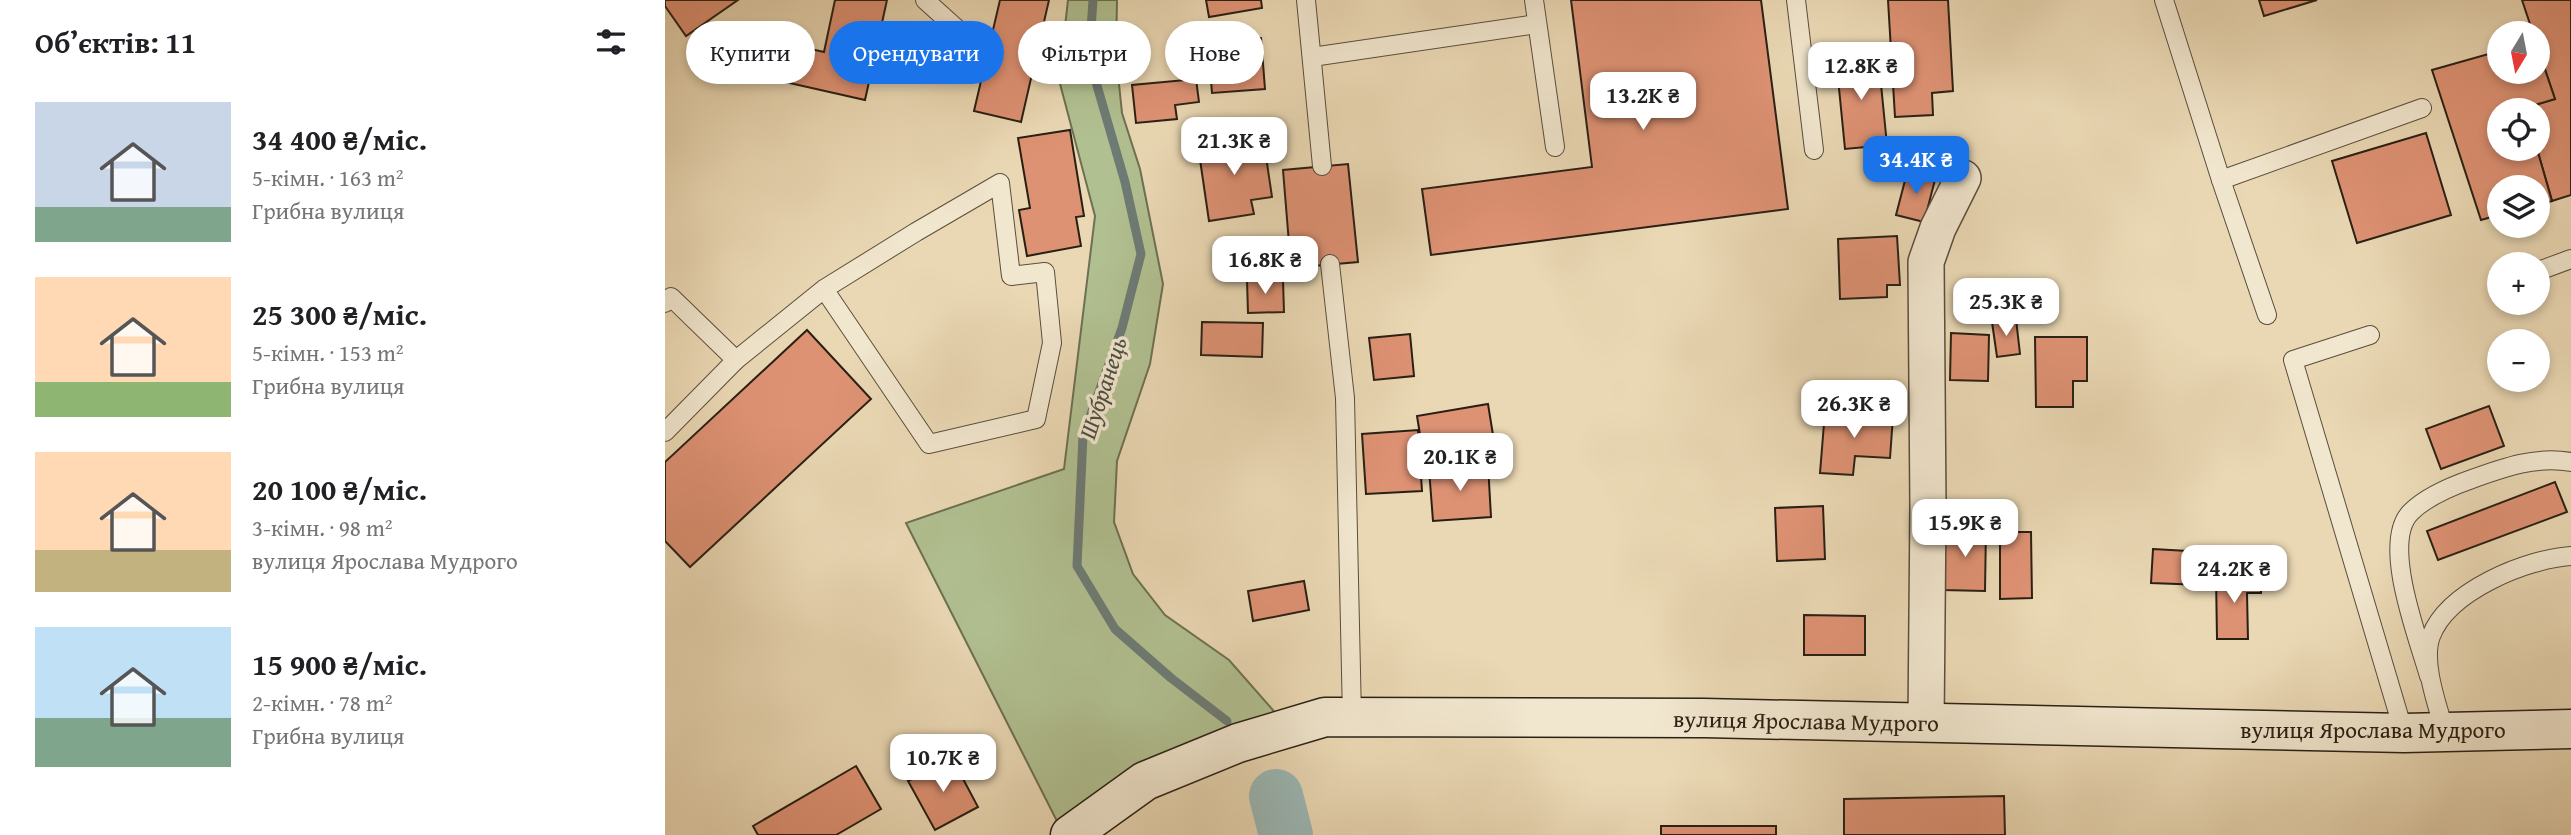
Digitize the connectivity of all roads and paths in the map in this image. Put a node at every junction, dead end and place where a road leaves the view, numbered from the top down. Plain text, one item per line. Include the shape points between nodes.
1 (925, 0) edge
2 (1306, 0) edge
3 (1534, 0) edge
4 (1796, 0) edge
5 (2164, 0) edge
6 (948, 21) edge
7 (1537, 24) junction
8 (1312, 57) junction
9 (2422, 108) dead end
10 (1555, 147) dead end
11 (1814, 150) dead end
12 (1322, 166) dead end
13 (1963, 178) dead end
14 (2221, 180) junction
15 (2571, 259) edge
16 (1330, 264) dead end
17 (2550, 267) edge
18 (824, 289) junction
19 (667, 297) edge
20 (2267, 314) dead end
21 (2371, 335) dead end
22 (736, 359) junction
23 (665, 432) edge
24 (2571, 462) edge
25 (2571, 556) edge
26 (2429, 676) junction
27 (1352, 717) junction
28 (1926, 723) junction
29 (2571, 729) edge
30 (2445, 732) junction
31 (2404, 733) junction
32 (1070, 835) edge

1 - 6 lane
2 - 8 lane
3 - 7 lane
4 - 11 lane
5 - 14 lane
7 - 8 lane
7 - 10 lane
8 - 12 lane
9 - 14 lane
13 - 28 street via 1926,262
14 - 20 lane
15 - 17 lane
16 - 27 lane via 1345,398
18 - 18 lane via 929,444 1036,419 1052,343 1045,272 1011,276 1000,183
18 - 22 lane
19 - 22 lane
21 - 31 lane via 2294,360
22 - 23 lane
24 - 26 lane via 2553,459 2513,464 2449,487 2410,513 2400,536 2399,572
25 - 26 lane via 2549,557 2503,574 2449,606 2430,638
26 - 30 lane
27 - 28 main road, вулиця Ярослава Мудрого
27 - 32 main road, вулиця Ярослава Мудрого via 1325,718 1238,743 1145,782
28 - 31 main road, вулиця Ярослава Мудрого
29 - 30 main road, вулиця Ярослава Мудрого
30 - 31 main road, вулиця Ярослава Мудрого

